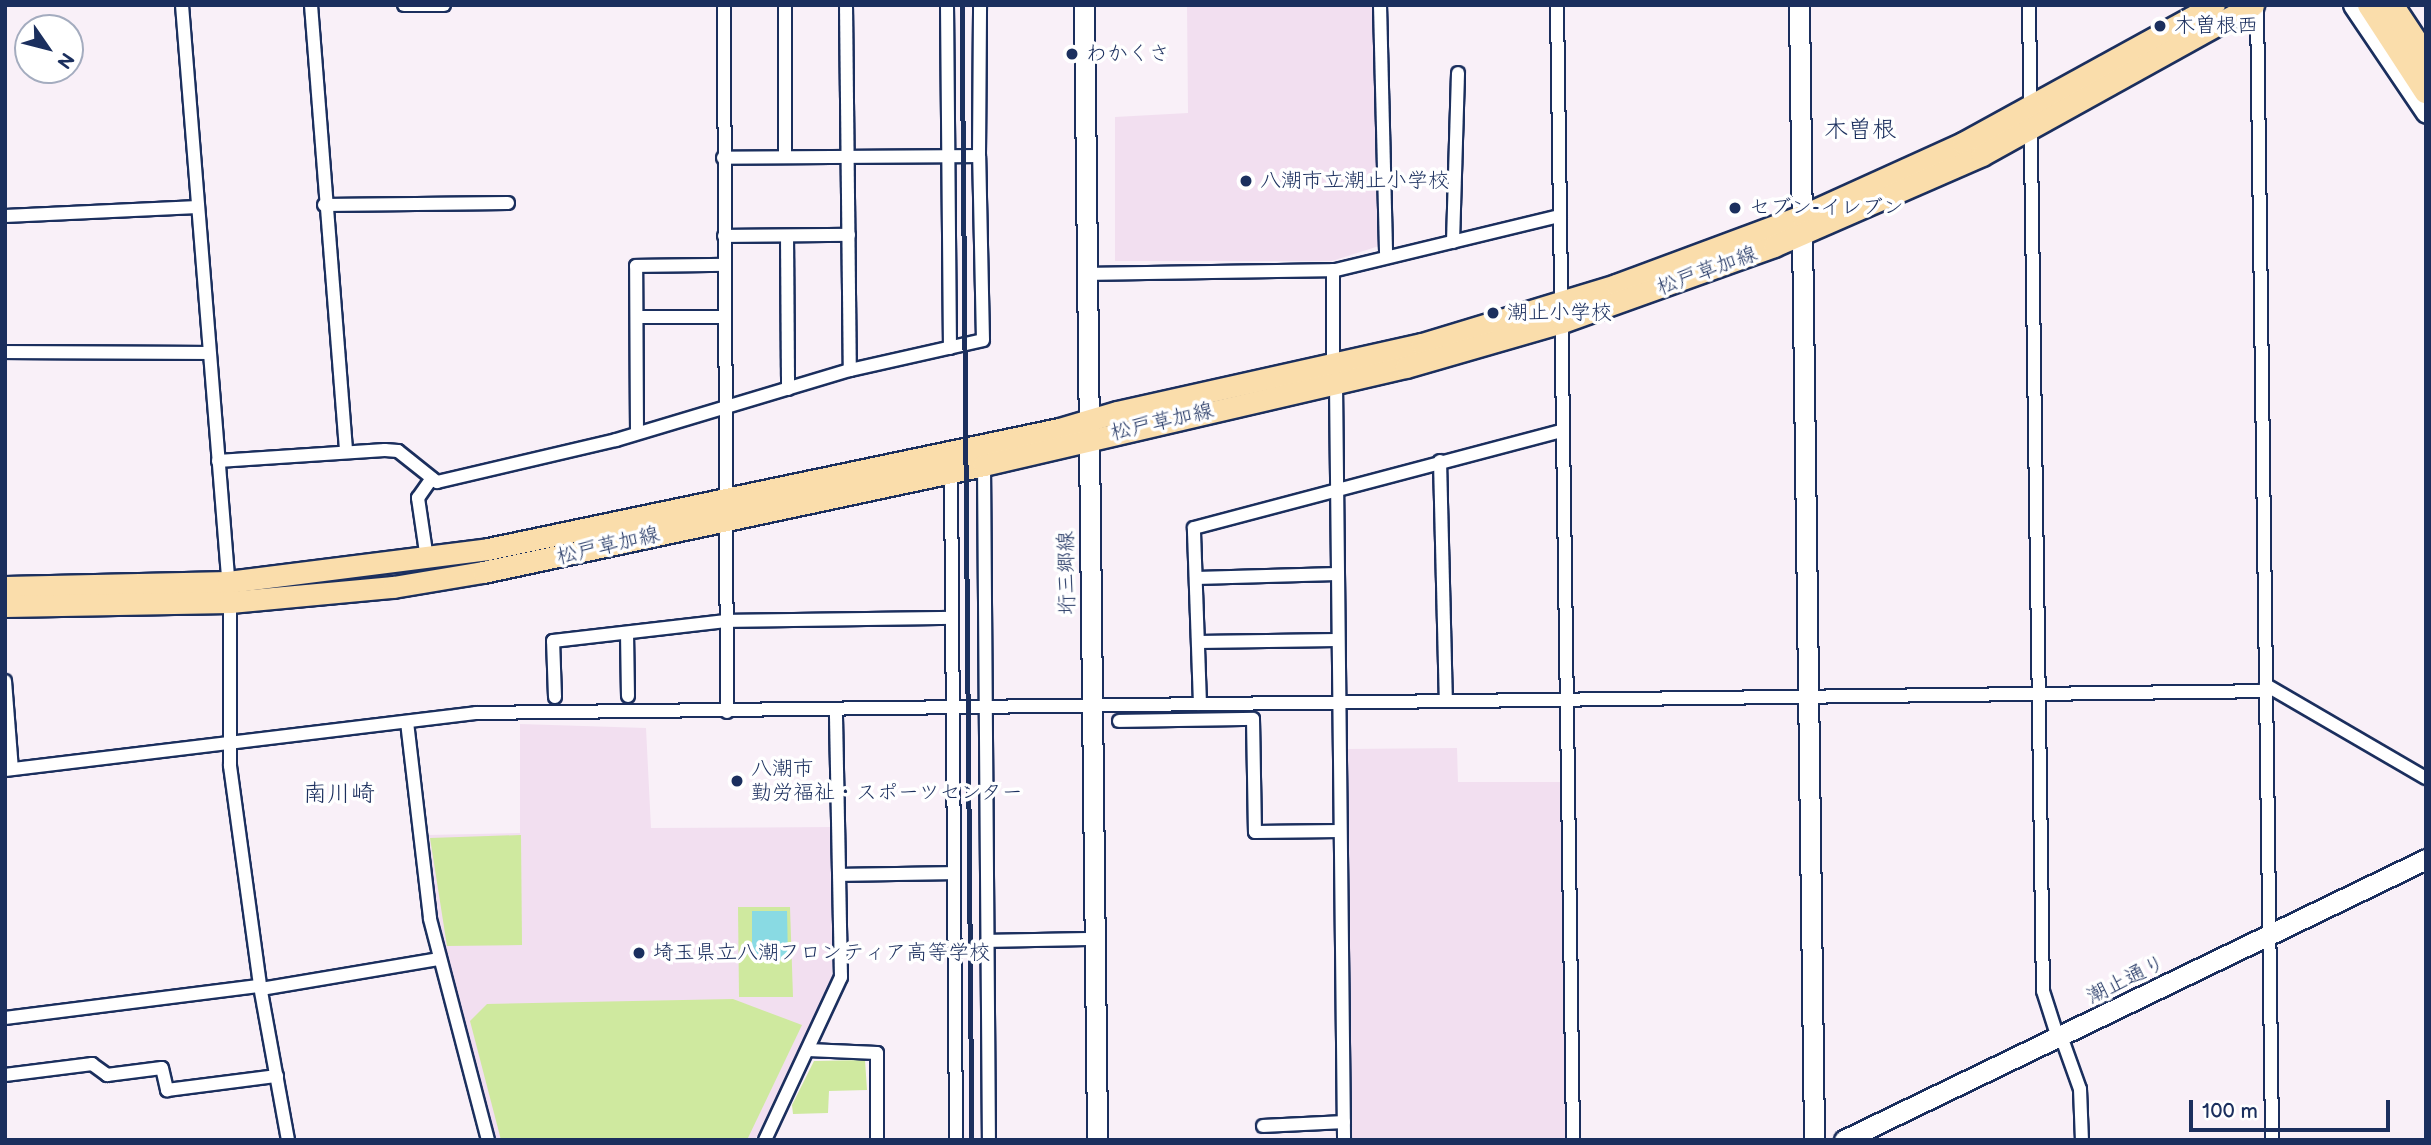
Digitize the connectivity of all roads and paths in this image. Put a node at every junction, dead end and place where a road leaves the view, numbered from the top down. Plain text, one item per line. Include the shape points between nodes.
1 (182, 5) edge
2 (311, 5) edge
3 (404, 5) edge
4 (444, 5) edge
5 (724, 5) edge
6 (785, 5) edge
7 (846, 5) edge
8 (947, 5) edge
9 (980, 5) edge
10 (1084, 5) edge
11 (1380, 5) edge
12 (1557, 5) edge
13 (1798, 5) edge
14 (2029, 5) edge
15 (2214, 5) edge
16 (2255, 5) edge
17 (2353, 5) edge
18 (2370, 5) edge
19 (2381, 5) edge
20 (2391, 5) edge
21 (2402, 5) edge
22 (2426, 38) edge
23 (2426, 58) edge
24 (1458, 73) dead end
25 (2426, 76) edge
26 (2426, 91) edge
27 (2426, 113) edge
28 (2031, 118) junction
29 (848, 156) junction
30 (948, 156) junction
31 (979, 156) junction
32 (723, 158) junction
33 (785, 158) junction
34 (508, 202) dead end
35 (324, 205) junction
36 (198, 207) junction
37 (5, 216) edge
38 (1560, 216) junction
39 (1802, 225) junction
40 (849, 235) junction
41 (724, 236) junction
42 (787, 236) junction
43 (1453, 242) junction
44 (1386, 256) junction
45 (724, 265) junction
46 (1333, 270) junction
47 (1088, 274) junction
48 (1561, 312) junction
49 (637, 317) junction
50 (724, 317) junction
51 (950, 348) junction
52 (5, 352) edge
53 (209, 354) junction
54 (850, 370) junction
55 (1334, 375) junction
56 (788, 389) junction
57 (725, 408) junction
58 (1089, 429) junction
59 (1562, 431) junction
60 (637, 433) junction
61 (346, 453) junction
62 (218, 461) junction
63 (1440, 461) junction
64 (984, 465) junction
65 (951, 471) junction
66 (432, 478) junction
67 (1336, 488) junction
68 (724, 510) junction
69 (427, 559) junction
70 (1337, 574) junction
71 (1196, 578) junction
72 (5, 587) edge
73 (229, 592) junction
74 (5, 606) edge
75 (952, 618) junction
76 (726, 621) junction
77 (627, 633) junction
78 (1337, 640) junction
79 (1198, 642) junction
80 (5, 681) edge
81 (2266, 688) junction
82 (628, 696) dead end
83 (2039, 696) junction
84 (555, 697) dead end
85 (1808, 697) junction
86 (1567, 700) junction
87 (1446, 701) junction
88 (1339, 702) junction
89 (1253, 703) junction
90 (1200, 704) junction
91 (986, 707) junction
92 (1091, 707) junction
93 (954, 709) junction
94 (836, 711) junction
95 (727, 712) junction
96 (1253, 719) junction
97 (1119, 721) dead end
98 (407, 722) junction
99 (229, 744) junction
100 (9, 769) edge
101 (2426, 778) edge
102 (1340, 831) junction
103 (2426, 859) edge
104 (953, 873) junction
105 (840, 875) junction
106 (2270, 935) junction
107 (1095, 939) junction
108 (988, 941) junction
109 (439, 959) junction
110 (260, 988) junction
111 (5, 1018) edge
112 (2059, 1037) junction
113 (808, 1050) junction
114 (5, 1075) edge
115 (277, 1076) junction
116 (1344, 1122) junction
117 (1263, 1126) dead end
118 (288, 1140) edge
119 (488, 1140) edge
120 (765, 1140) edge
121 (877, 1140) edge
122 (956, 1140) edge
123 (989, 1140) edge
124 (1097, 1140) edge
125 (1344, 1140) edge
126 (1573, 1140) edge
127 (1814, 1140) edge
128 (1844, 1140) edge
129 (2082, 1140) edge
130 (2272, 1140) edge

1 - 36 street
2 - 35 street
3 - 4 street
5 - 32 street
6 - 33 street
7 - 29 street
8 - 30 street
9 - 31 street
10 - 47 street, 垳三郷線
11 - 44 street
12 - 38 street
13 - 39 street
14 - 28 street
15 - 28 main road, 松戸草加線
16 - 28 main road, 松戸草加線
16 - 81 street
17 - 27 street
18 - 26 highway
19 - 25 street
20 - 23 highway
21 - 22 street
24 - 43 street
28 - 39 main road, 松戸草加線
28 - 83 street
29 - 30 street
29 - 33 street
29 - 40 street
30 - 31 street
30 - 51 street
31 - 51 street via 983,340
32 - 33 street
32 - 41 street
34 - 35 street
35 - 61 street
36 - 37 street
36 - 53 street
38 - 43 street
38 - 48 street
39 - 48 main road, 松戸草加線 via 1723,248
39 - 85 street
40 - 42 street
40 - 54 street
41 - 42 street
41 - 45 street
42 - 56 street
43 - 44 street
44 - 46 street
45 - 49 street via 636,266
45 - 50 street
46 - 47 street
46 - 55 street
47 - 58 street, 垳三郷線
48 - 55 main road, 松戸草加線
48 - 59 street
49 - 50 street
49 - 60 street
50 - 57 street
51 - 54 street
52 - 53 street
53 - 62 street
54 - 56 street
55 - 58 main road, 松戸草加線
55 - 67 street
56 - 57 street
57 - 60 street
57 - 68 street
58 - 64 main road, 松戸草加線
58 - 68 main road, 松戸草加線
58 - 92 street, 垳三郷線
59 - 63 street
59 - 86 street
60 - 66 street via 437,482
61 - 62 street
61 - 66 street via 398,451
62 - 73 street
63 - 67 street
63 - 87 street
64 - 65 main road, 松戸草加線
64 - 91 street
65 - 68 main road, 松戸草加線
65 - 75 street
66 - 69 street via 418,498
67 - 70 street
67 - 71 street via 1194,528
68 - 69 main road, 松戸草加線
68 - 73 main road, 松戸草加線 via 483,572 393,587
68 - 76 street
69 - 73 main road, 松戸草加線
70 - 71 street
70 - 78 street
71 - 79 street
72 - 73 main road, 松戸草加線
73 - 74 main road, 松戸草加線
73 - 99 street
75 - 76 street
75 - 93 street
76 - 77 street
76 - 95 street
77 - 82 street
77 - 84 street via 553,641
78 - 79 street
78 - 88 street
79 - 90 street
80 - 100 street
81 - 83 street
81 - 101 street
81 - 106 street
83 - 85 street
83 - 112 street via 2043,991
85 - 86 street
85 - 127 street
86 - 87 street
86 - 126 street
87 - 88 street
88 - 89 street
88 - 102 street
89 - 90 street
89 - 96 street
90 - 92 street
91 - 92 street
91 - 93 street
91 - 108 street
92 - 107 street, 垳三郷線
93 - 94 street
93 - 104 street
94 - 95 street
94 - 105 street
95 - 98 street via 477,713
96 - 97 street
96 - 102 street via 1255,832
98 - 99 street
98 - 109 street via 430,919
99 - 100 street
99 - 110 street
102 - 116 street
103 - 106 street, 潮止通り
104 - 105 street
104 - 122 street
105 - 113 street via 841,977
106 - 112 street, 潮止通り
106 - 130 street
107 - 108 street
107 - 124 street, 垳三郷線
108 - 123 street
109 - 110 street
109 - 119 street
110 - 111 street
110 - 115 street
112 - 128 street, 潮止通り
112 - 129 street via 2080,1089
113 - 120 street
113 - 121 street via 877,1052
114 - 115 street via 92,1064 107,1075 162,1068 167,1090
115 - 118 street
116 - 117 street
116 - 125 street

